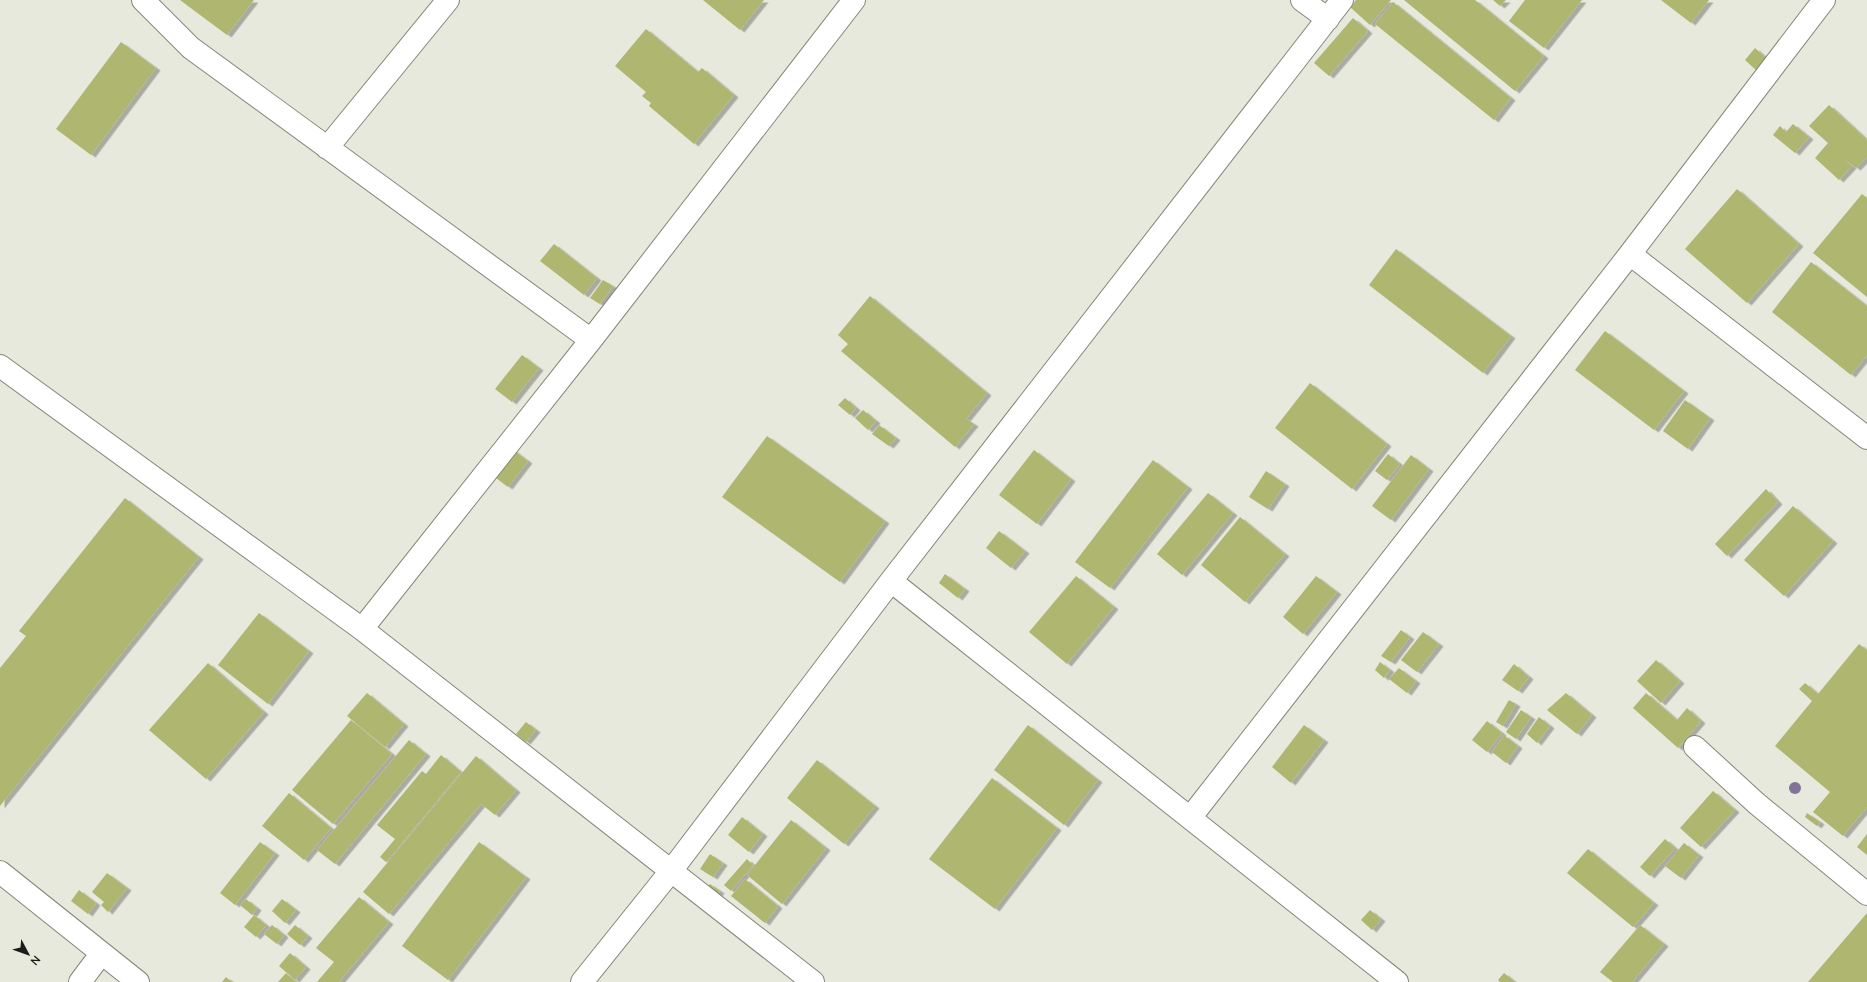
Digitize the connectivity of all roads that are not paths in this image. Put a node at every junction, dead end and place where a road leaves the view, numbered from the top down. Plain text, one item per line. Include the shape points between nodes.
1 (143, 0) edge
2 (448, 0) edge
3 (854, 0) edge
4 (1302, 0) edge
5 (1342, 0) edge
6 (1824, 0) edge
7 (1328, 19) junction
8 (327, 148) junction
9 (1630, 254) junction
10 (591, 340) junction
11 (0, 366) edge
12 (1867, 438) edge
13 (891, 581) junction
14 (362, 629) junction
15 (1695, 747) dead end
16 (1190, 818) junction
17 (671, 871) junction
18 (0, 872) edge
19 (1867, 894) edge
20 (101, 954) junction
21 (80, 982) edge
22 (138, 982) edge
23 (582, 982) edge
24 (813, 982) edge
25 (1397, 982) edge

1 - 8 street via 191,48
2 - 8 street
3 - 10 street
4 - 7 street
5 - 7 street
6 - 9 street
7 - 13 street
8 - 10 street
9 - 12 street
9 - 16 street
10 - 14 street
11 - 14 street
13 - 16 street
13 - 17 street
14 - 17 street
15 - 19 street via 1756,803
16 - 25 street
17 - 23 street
17 - 24 street
18 - 20 street
20 - 21 street
20 - 22 street

